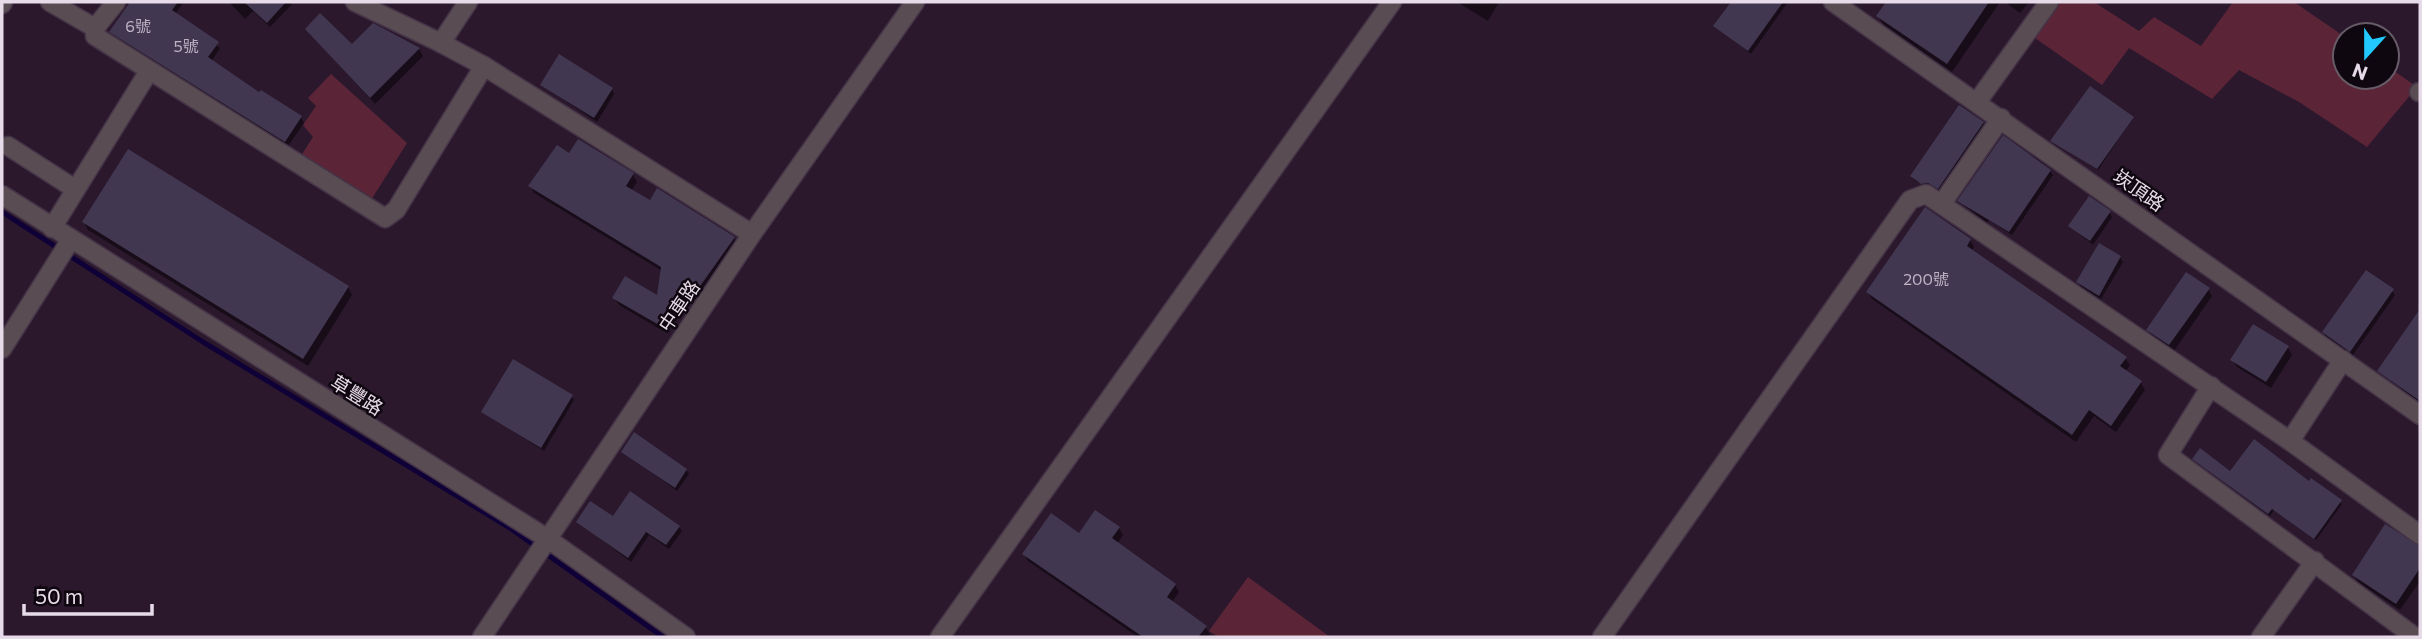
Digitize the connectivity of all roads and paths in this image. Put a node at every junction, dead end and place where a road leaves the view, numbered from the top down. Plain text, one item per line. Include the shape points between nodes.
1 (50, 2) edge
2 (116, 2) edge
3 (355, 2) edge
4 (467, 2) edge
5 (915, 2) edge
6 (1392, 2) edge
7 (1833, 2) edge
8 (2049, 2) edge
9 (95, 27) junction
10 (441, 43) junction
11 (484, 66) junction
12 (149, 71) junction
13 (1977, 102) junction
14 (2001, 118) junction
15 (8, 146) dead end
16 (75, 189) junction
17 (2, 195) edge
18 (1945, 199) dead end
19 (52, 228) junction
20 (752, 234) junction
21 (70, 241) junction
22 (2, 349) edge
23 (2343, 360) junction
24 (2211, 386) junction
25 (2420, 415) edge
26 (2290, 442) junction
27 (2420, 535) edge
28 (548, 540) junction
29 (2315, 561) junction
30 (482, 637) edge
31 (686, 637) edge
32 (940, 637) edge
33 (1602, 637) edge
34 (2261, 637) edge
35 (2415, 637) edge

1 - 9 street
2 - 9 street
3 - 10 street
4 - 10 street
5 - 20 street, 中車路
6 - 32 street
7 - 13 street, 崁頂路
8 - 13 street
9 - 12 street via 95,36
10 - 11 street
11 - 12 street via 396,210 385,218
11 - 20 street
12 - 16 street
13 - 14 street, 崁頂路
14 - 18 street
14 - 23 street, 崁頂路
15 - 16 street
16 - 19 street
17 - 19 street, 草豐路
19 - 21 street, 草豐路
20 - 28 street, 中車路
21 - 22 street
21 - 28 street, 草豐路
23 - 25 street, 崁頂路
23 - 26 street
24 - 26 street
24 - 29 street via 2168,455
24 - 33 street via 1926,194 1910,201
26 - 27 street
28 - 30 street, 中車路
28 - 31 street, 草豐路
29 - 34 street
29 - 35 street

